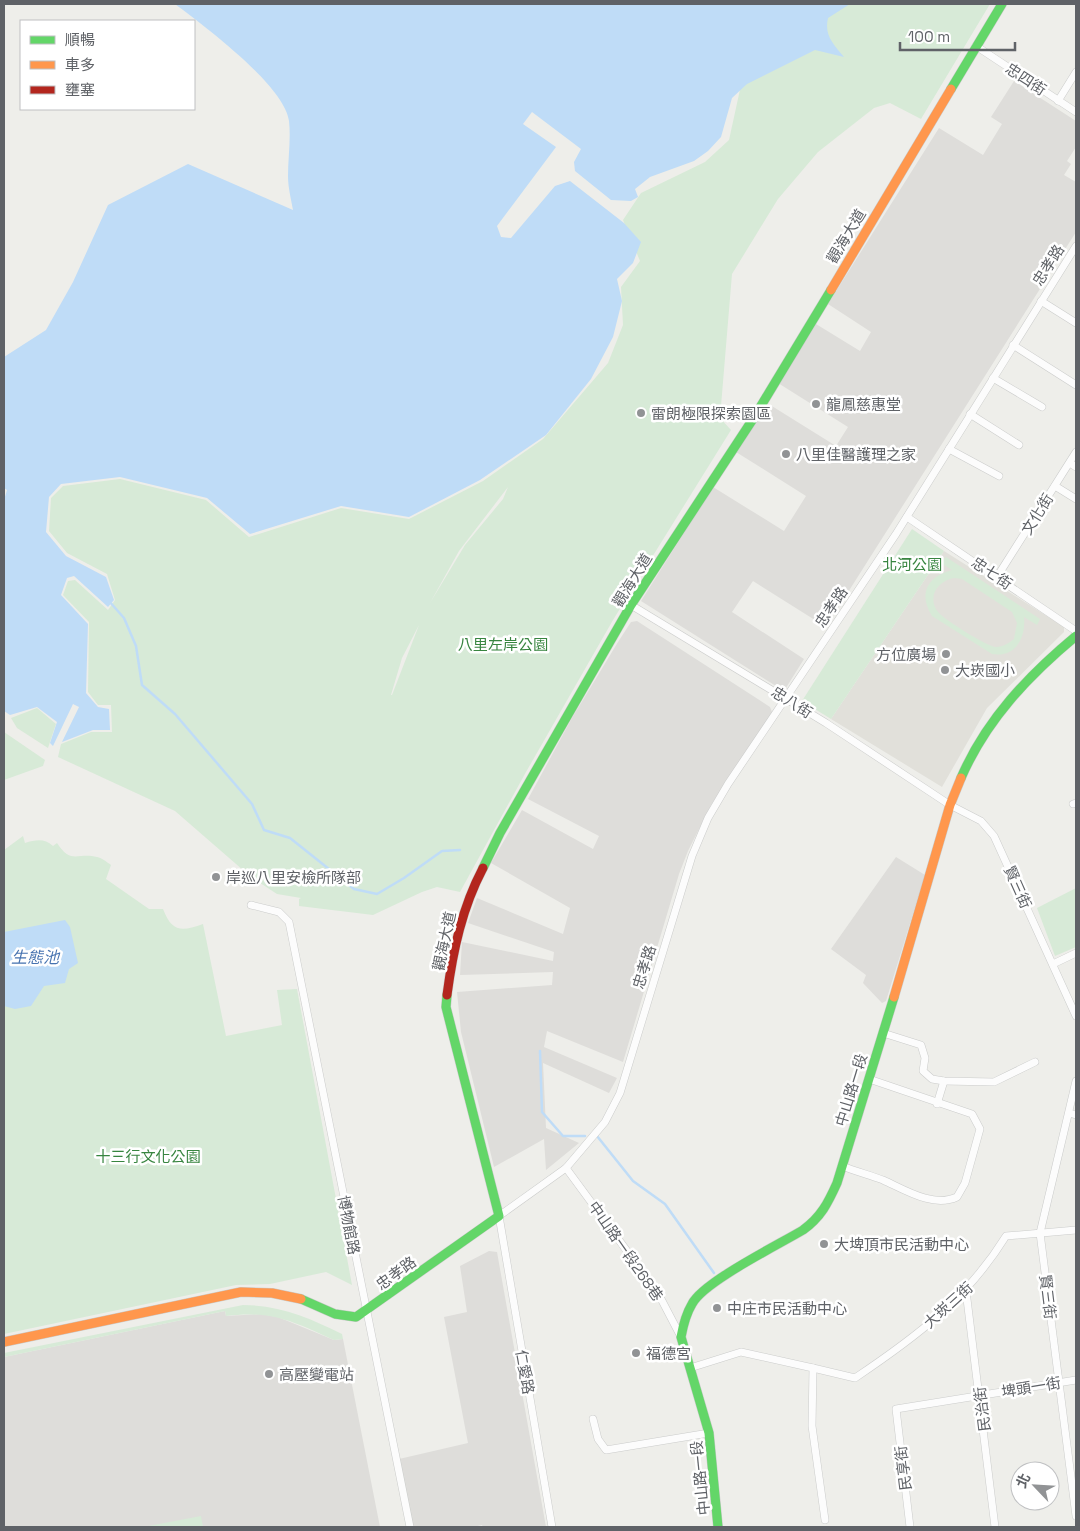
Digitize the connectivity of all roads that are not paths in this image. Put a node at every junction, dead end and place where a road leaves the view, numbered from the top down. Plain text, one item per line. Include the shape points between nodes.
1 (1002, 4) edge
2 (976, 46) junction
3 (1076, 72) edge
4 (1058, 101) junction
5 (1076, 112) edge
6 (1076, 246) edge
7 (1041, 301) junction
8 (1076, 323) edge
9 (1013, 345) junction
10 (993, 378) junction
11 (1076, 385) edge
12 (1042, 407) dead end
13 (970, 414) junction
14 (1019, 445) dead end
15 (949, 449) junction
16 (1076, 452) edge
17 (1073, 465) edge
18 (999, 476) dead end
19 (1055, 486) junction
20 (1076, 499) edge
21 (906, 517) junction
22 (997, 577) junction
23 (631, 605) junction
24 (1076, 630) edge
25 (1076, 636) edge
26 (786, 698) junction
27 (950, 805) junction
28 (251, 905) dead end
29 (1076, 953) edge
30 (1052, 964) junction
31 (1076, 1016) edge
32 (883, 1033) junction
33 (1035, 1062) dead end
34 (869, 1080) junction
35 (944, 1081) junction
36 (1076, 1081) edge
37 (937, 1104) junction
38 (1072, 1114) edge
39 (842, 1166) junction
40 (566, 1168) junction
41 (499, 1216) junction
42 (1076, 1230) edge
43 (1040, 1234) junction
44 (966, 1291) junction
45 (366, 1311) junction
46 (681, 1337) junction
47 (4, 1342) edge
48 (690, 1368) junction
49 (813, 1368) junction
50 (1076, 1380) edge
51 (1059, 1382) junction
52 (980, 1396) junction
53 (896, 1409) joint
54 (593, 1419) dead end
55 (709, 1433) junction
56 (1076, 1516) edge
57 (825, 1520) dead end
58 (410, 1527) edge
59 (552, 1527) edge
60 (718, 1527) edge
61 (910, 1527) edge
62 (996, 1527) edge

1 - 2 street, 觀海大道
2 - 4 street, 忠四街
2 - 23 street, 觀海大道 via 753,419
3 - 4 street
4 - 5 street, 忠四街
6 - 7 street, 忠孝路
7 - 8 street
7 - 9 street, 忠孝路
9 - 10 street, 忠孝路
9 - 11 street
10 - 12 street
10 - 13 street, 忠孝路
13 - 14 street
13 - 15 street, 忠孝路
15 - 18 street
15 - 21 street, 忠孝路
16 - 17 street, 文化街
17 - 19 street, 文化街
19 - 20 street
19 - 22 street, 文化街
21 - 22 street, 忠七街
21 - 26 street, 忠孝路
22 - 24 street, 忠七街
23 - 26 street, 忠八街
23 - 41 street, 觀海大道 via 468,896 452,956 446,1007
25 - 27 street, 中山路一段 via 1033,673 983,735
26 - 27 street, 忠八街
26 - 40 street, 忠孝路 via 708,818 692,856 620,1093 605,1122
27 - 30 street, 賢三街 via 981,820 994,836
27 - 32 street, 中山路一段
28 - 45 street, 博物館路 via 279,912 289,922
29 - 30 street
30 - 31 street, 賢三街
32 - 34 street, 中山路一段
32 - 35 street via 921,1045 925,1058 923,1072 932,1079
33 - 35 street via 994,1082
34 - 37 street
34 - 39 street, 中山路一段
35 - 37 street
36 - 38 street, 賢三街
37 - 39 street via 972,1114 979,1125 970,1168 957,1197 942,1200 920,1197
38 - 43 street, 賢三街
39 - 46 street, 中山路一段 via 825,1209 816,1221 706,1288 692,1303
40 - 41 street, 忠孝路
40 - 46 street, 中山路一段268巷 via 658,1293
41 - 45 street, 忠孝路
41 - 59 street, 仁愛路
42 - 43 street, 大崁三街
43 - 44 street, 大崁三街 via 1006,1236
43 - 51 street, 賢三街
44 - 49 street, 大崁三街 via 899,1349 855,1378
44 - 52 street, 民治街
45 - 47 street, 忠孝路 via 356,1317 344,1318 290,1295 241,1292
45 - 58 street, 博物館路
46 - 48 street, 中山路一段
48 - 49 street, 大崁三街 via 740,1352
48 - 55 street, 中山路一段
49 - 57 street via 812,1426
50 - 51 street, 埤頭一街
51 - 52 street, 埤頭一街
51 - 56 street, 賢三街
52 - 53 street, 埤頭一街
52 - 62 street, 民治街
53 - 61 street, 民享街
54 - 55 street via 598,1439 606,1450
55 - 60 street, 中山路一段

